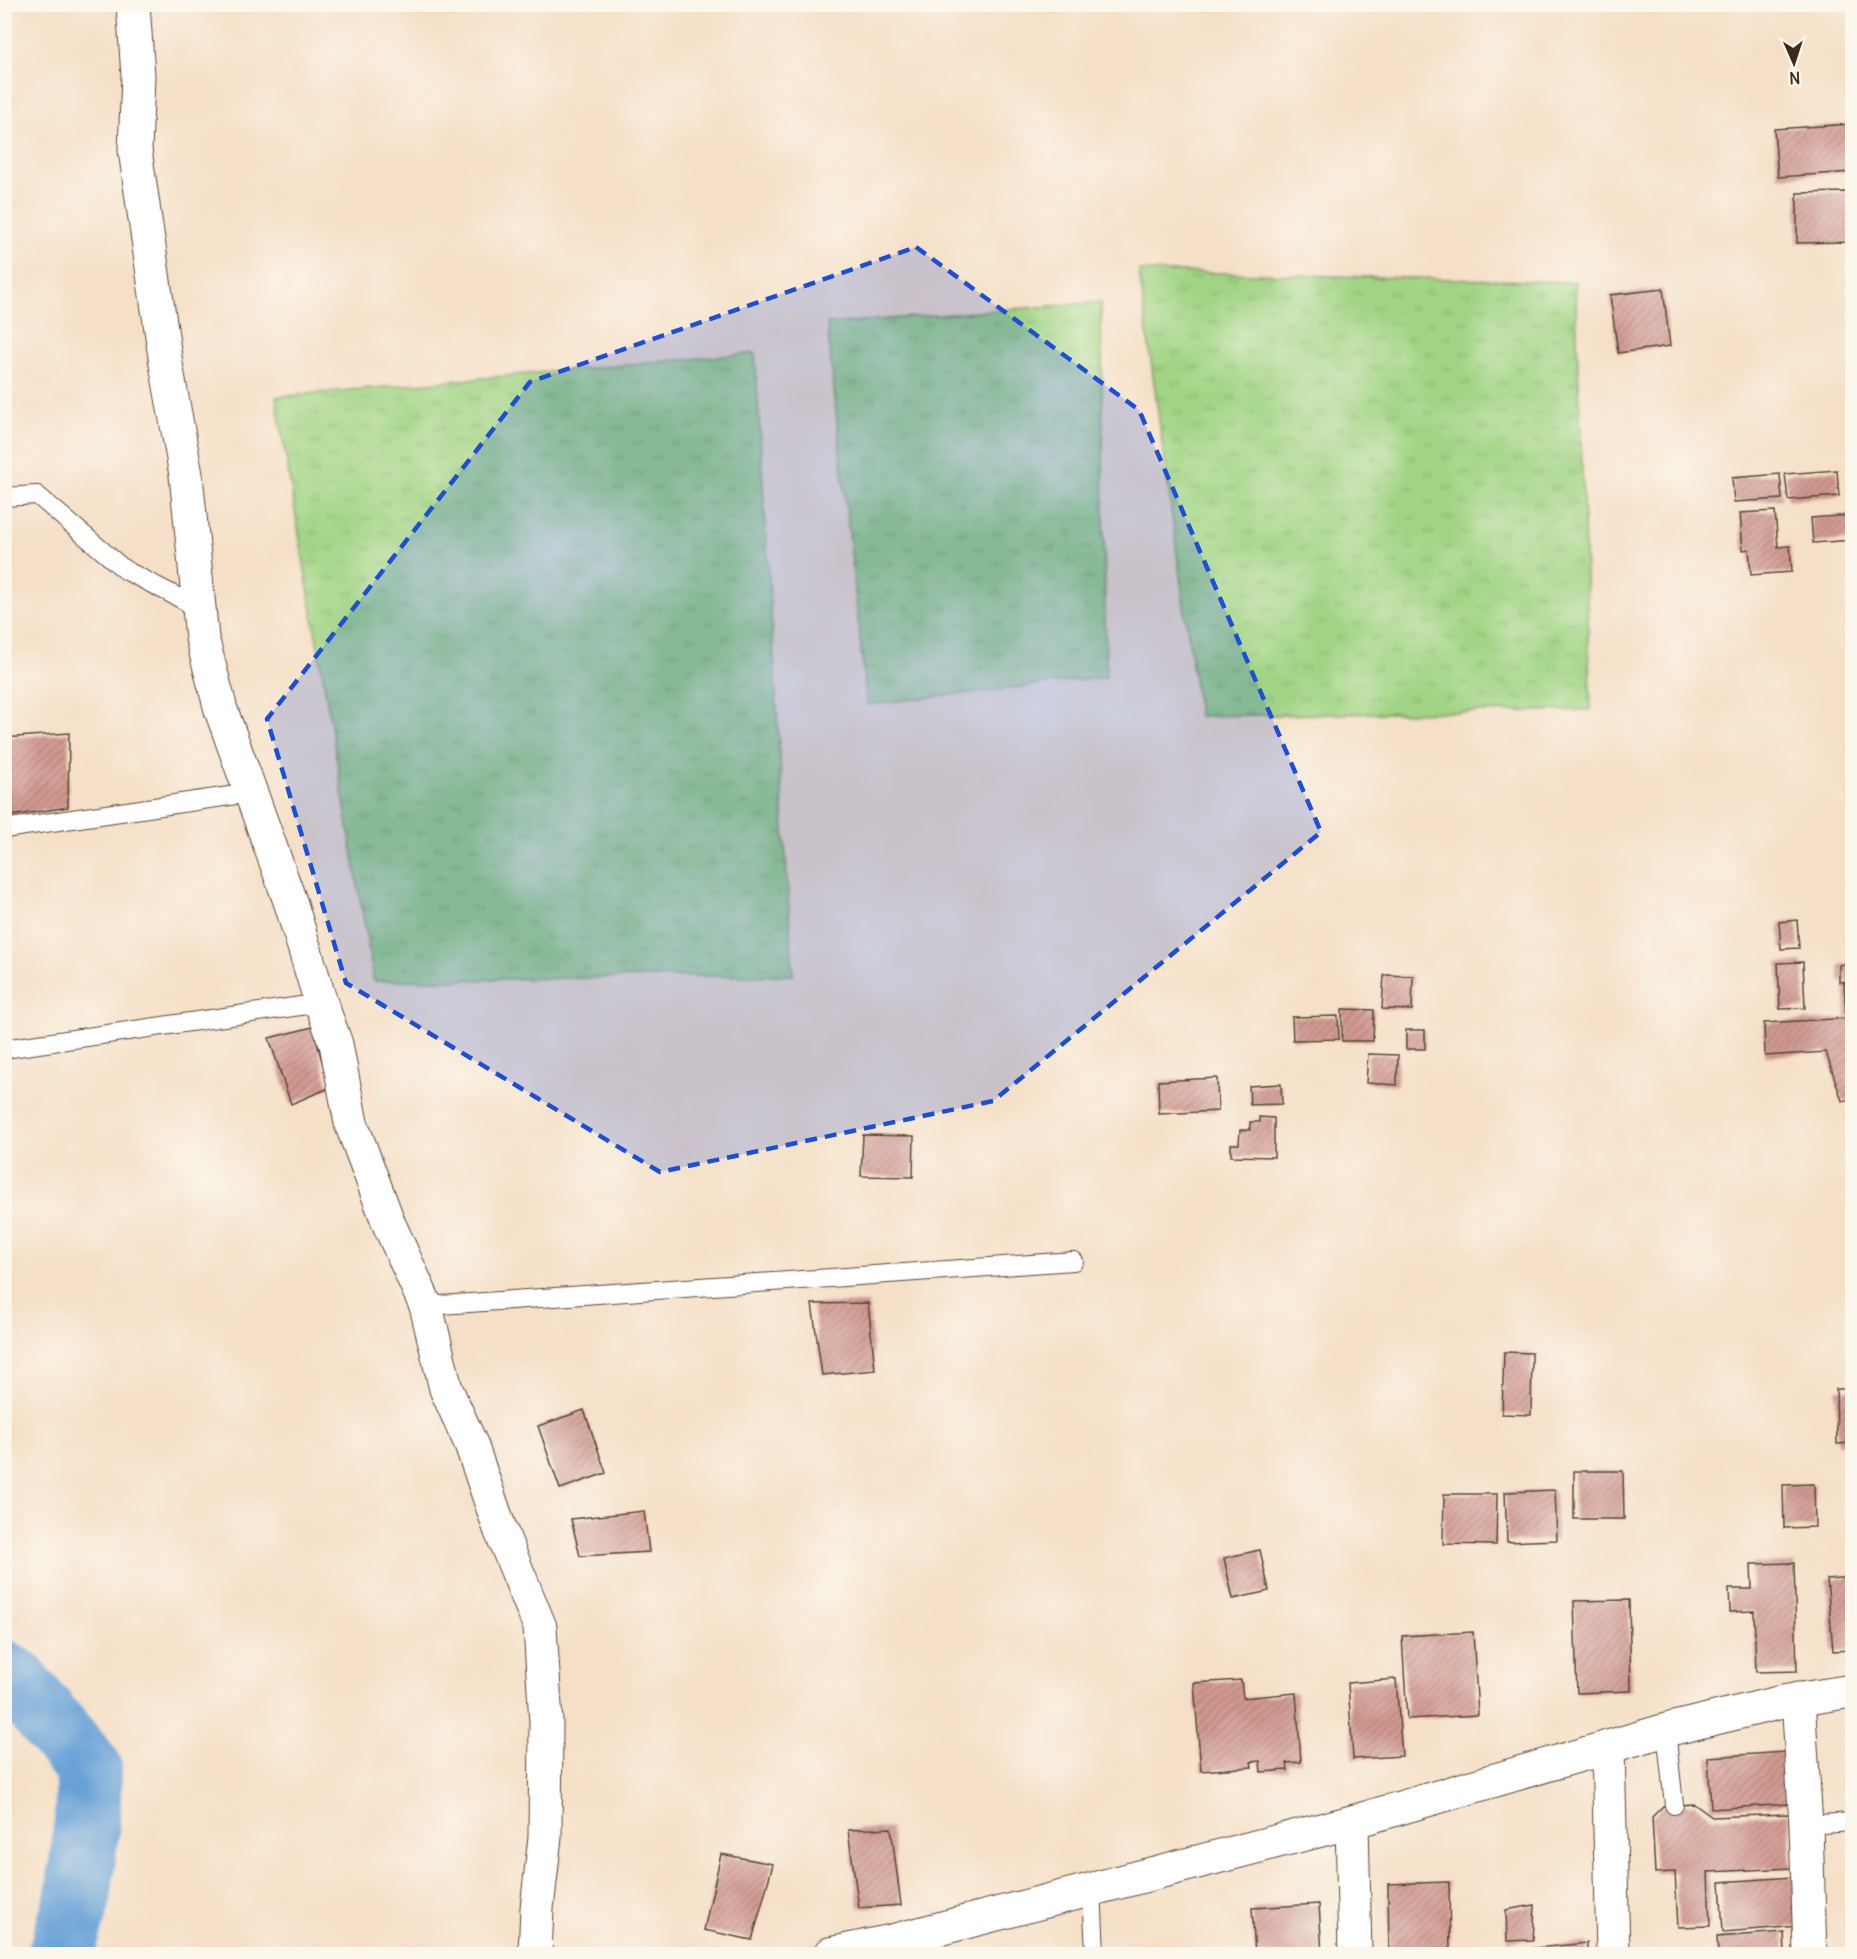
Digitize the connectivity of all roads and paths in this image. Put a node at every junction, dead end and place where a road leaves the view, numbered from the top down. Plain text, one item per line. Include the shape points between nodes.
1 (133, 4) edge
2 (4, 497) edge
3 (199, 608) junction
4 (250, 793) junction
5 (4, 829) edge
6 (321, 1003) junction
7 (4, 1049) edge
8 (1074, 1261) dead end
9 (426, 1306) junction
10 (1852, 1691) edge
11 (1798, 1700) junction
12 (1666, 1730) junction
13 (1608, 1747) junction
14 (1674, 1805) dead end
15 (1352, 1822) junction
16 (1852, 1822) edge
17 (1806, 1825) junction
18 (1092, 1889) junction
19 (535, 1954) edge
20 (830, 1954) edge
21 (1095, 1954) edge
22 (1355, 1954) edge
23 (1612, 1954) edge
24 (1810, 1954) edge

1 - 3 street via 138,76 135,150 186,475
2 - 3 lane via 37,495 125,570
3 - 4 street via 202,638 216,690
4 - 5 lane
4 - 6 street via 291,904
6 - 7 lane
6 - 9 street via 336,1044 351,1123 389,1224
8 - 9 lane
9 - 19 street via 446,1389 471,1444 540,1627 546,1722 545,1837
10 - 11 street
11 - 12 street
11 - 17 street
12 - 13 street
12 - 14 lane
13 - 15 street
13 - 23 street
15 - 18 street
15 - 22 street
16 - 17 lane
17 - 24 street
18 - 20 street
18 - 21 lane

